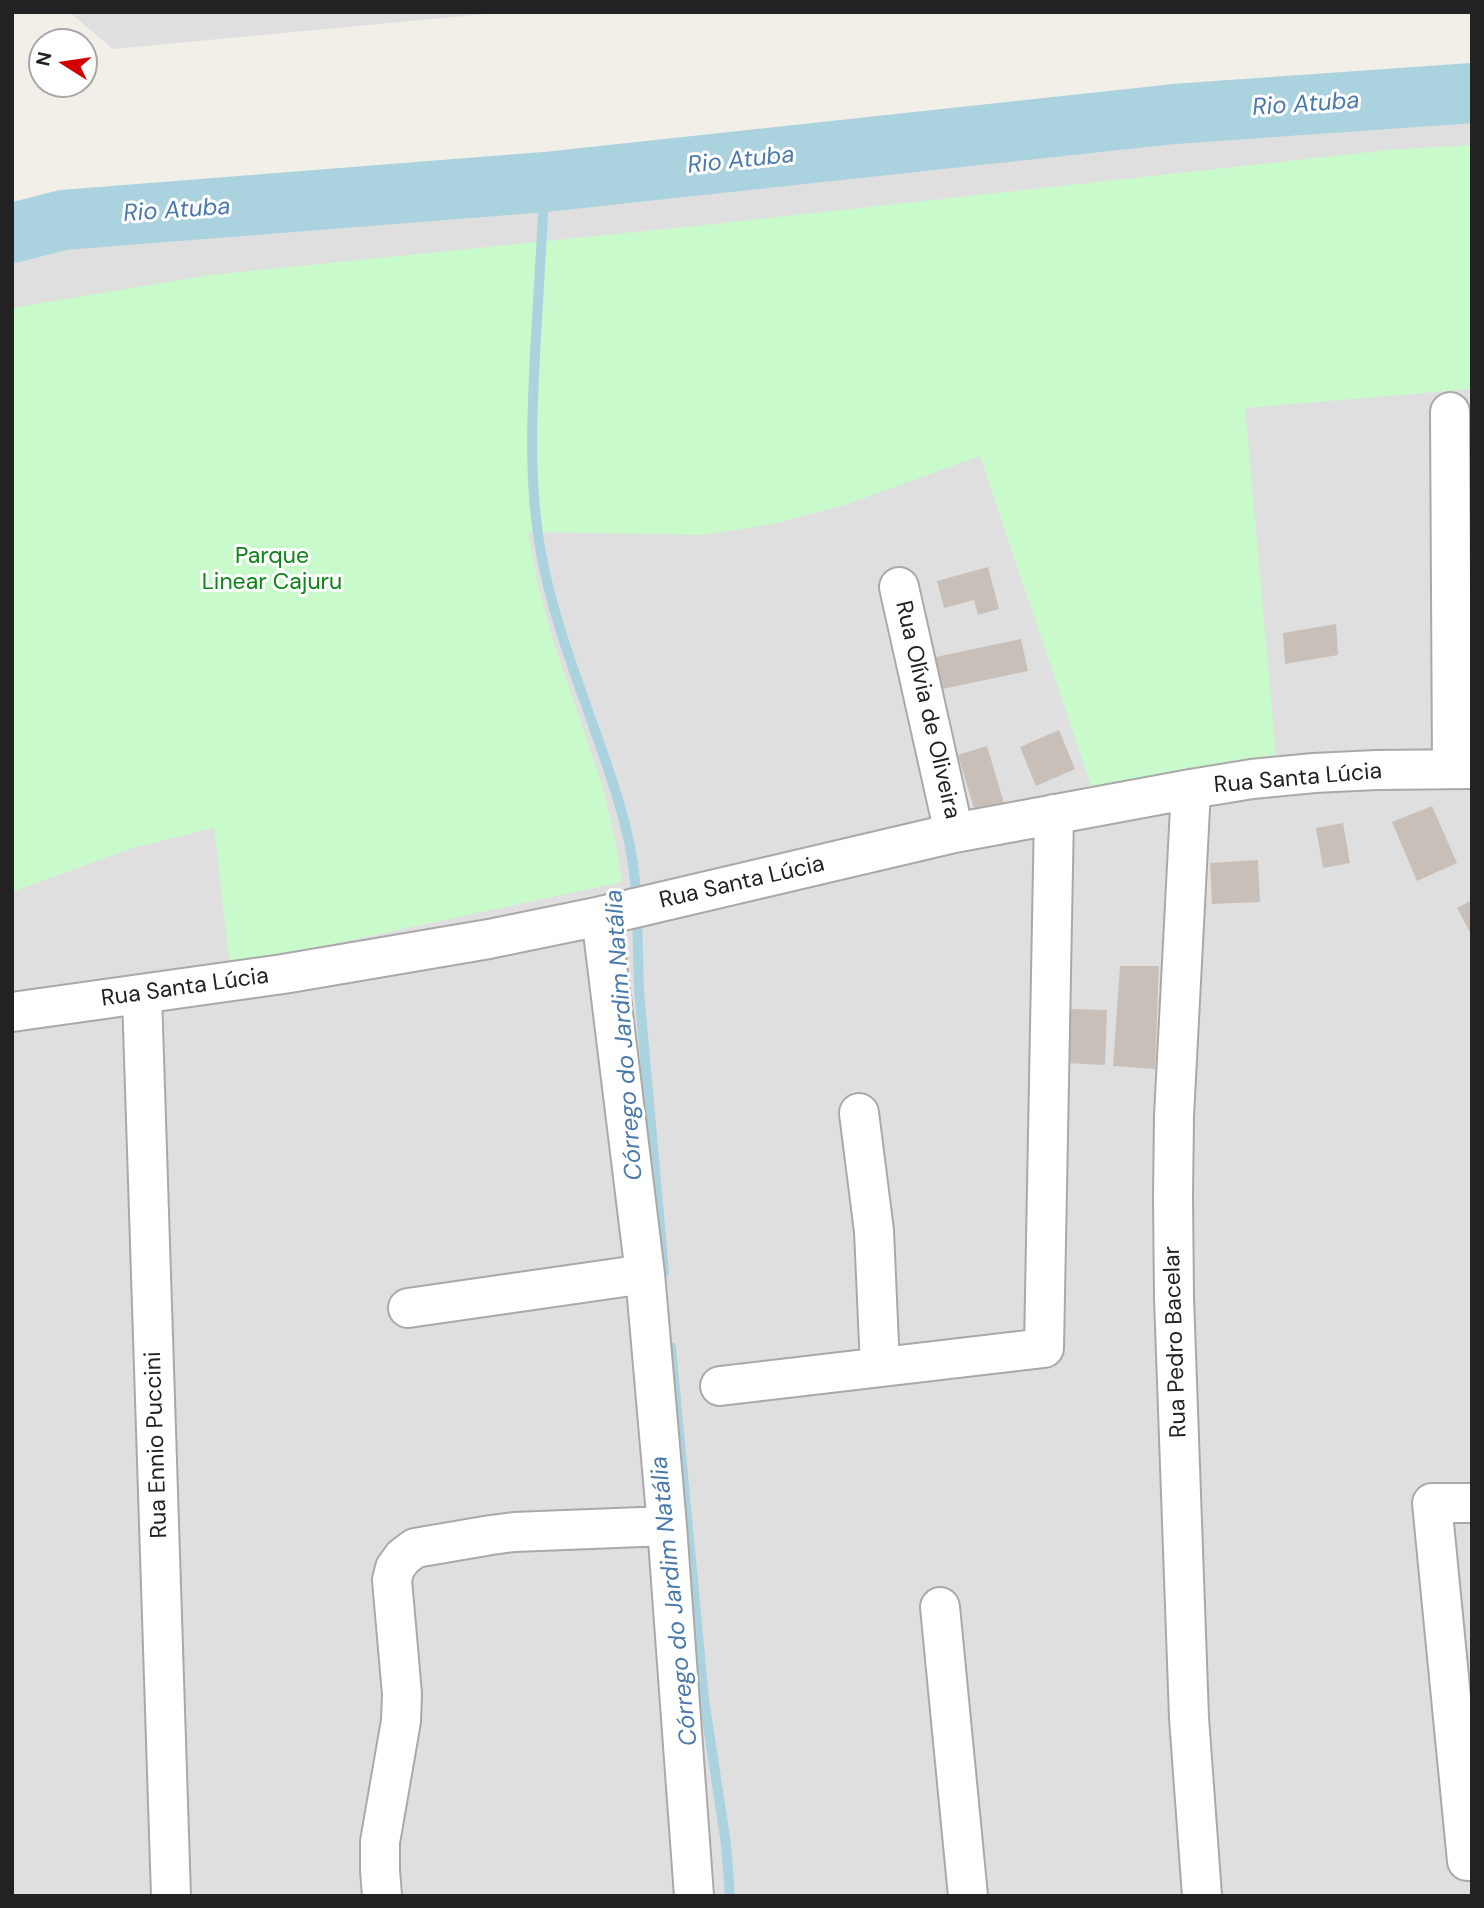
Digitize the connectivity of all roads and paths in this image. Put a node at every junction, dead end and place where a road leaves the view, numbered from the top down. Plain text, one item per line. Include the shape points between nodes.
1 (1450, 412) dead end
2 (899, 587) dead end
3 (1462, 769) edge
4 (1191, 789) junction
5 (1054, 814) junction
6 (954, 833) junction
7 (601, 916) junction
8 (142, 995) junction
9 (12, 1012) edge
10 (859, 1113) dead end
11 (645, 1274) junction
12 (408, 1308) dead end
13 (880, 1367) junction
14 (720, 1386) dead end
15 (1472, 1503) edge
16 (667, 1527) junction
17 (940, 1607) dead end
18 (1461, 1679) edge
19 (1470, 1861) edge
20 (171, 1896) edge
21 (382, 1896) edge
22 (694, 1896) edge
23 (968, 1896) edge
24 (1202, 1896) edge

1 - 3 street
2 - 6 street, Rua Olívia de Oliveira
3 - 4 street, Rua Santa Lúcia via 1314,773
4 - 5 street, Rua Santa Lúcia
4 - 24 street, Rua Pedro Bacelar via 1173,1197 1189,1718
5 - 6 street, Rua Santa Lúcia
5 - 13 street via 1044,1348
6 - 7 street, Rua Santa Lúcia
7 - 8 street, Rua Santa Lúcia via 390,956
7 - 11 street
8 - 9 street, Rua Santa Lúcia
8 - 20 street, Rua Ennio Puccini
10 - 13 street via 874,1231
11 - 12 street
11 - 16 street
13 - 14 street
15 - 18 street via 1432,1503
16 - 21 street via 491,1535 415,1548 403,1557 392,1580 402,1694 380,1842
16 - 22 street
17 - 23 street
18 - 19 street

